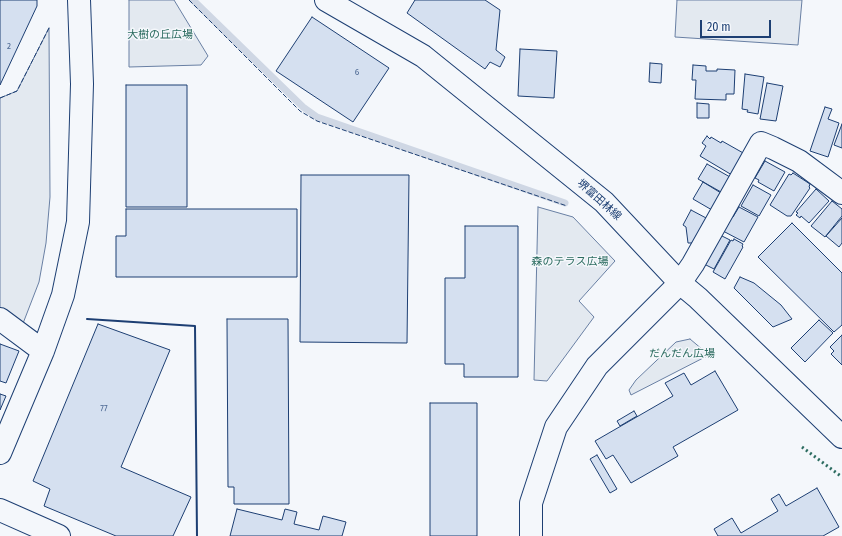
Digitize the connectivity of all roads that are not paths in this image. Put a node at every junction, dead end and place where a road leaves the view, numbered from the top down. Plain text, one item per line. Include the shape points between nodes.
1 (79, 0) edge
2 (326, 0) edge
3 (842, 193) edge
4 (680, 283) junction
5 (0, 319) edge
6 (43, 351) junction
7 (842, 437) edge
8 (0, 454) edge
9 (0, 510) edge
10 (59, 536) edge
11 (531, 536) edge

1 - 6 street via 82,84 78,222 63,295
2 - 4 street, 堺富田林線 via 423,56 604,202
3 - 4 street via 800,161 761,143 698,257
4 - 7 street, 堺富田林線
4 - 11 street via 597,366 556,427 531,503
5 - 6 street
6 - 8 street
9 - 10 street

